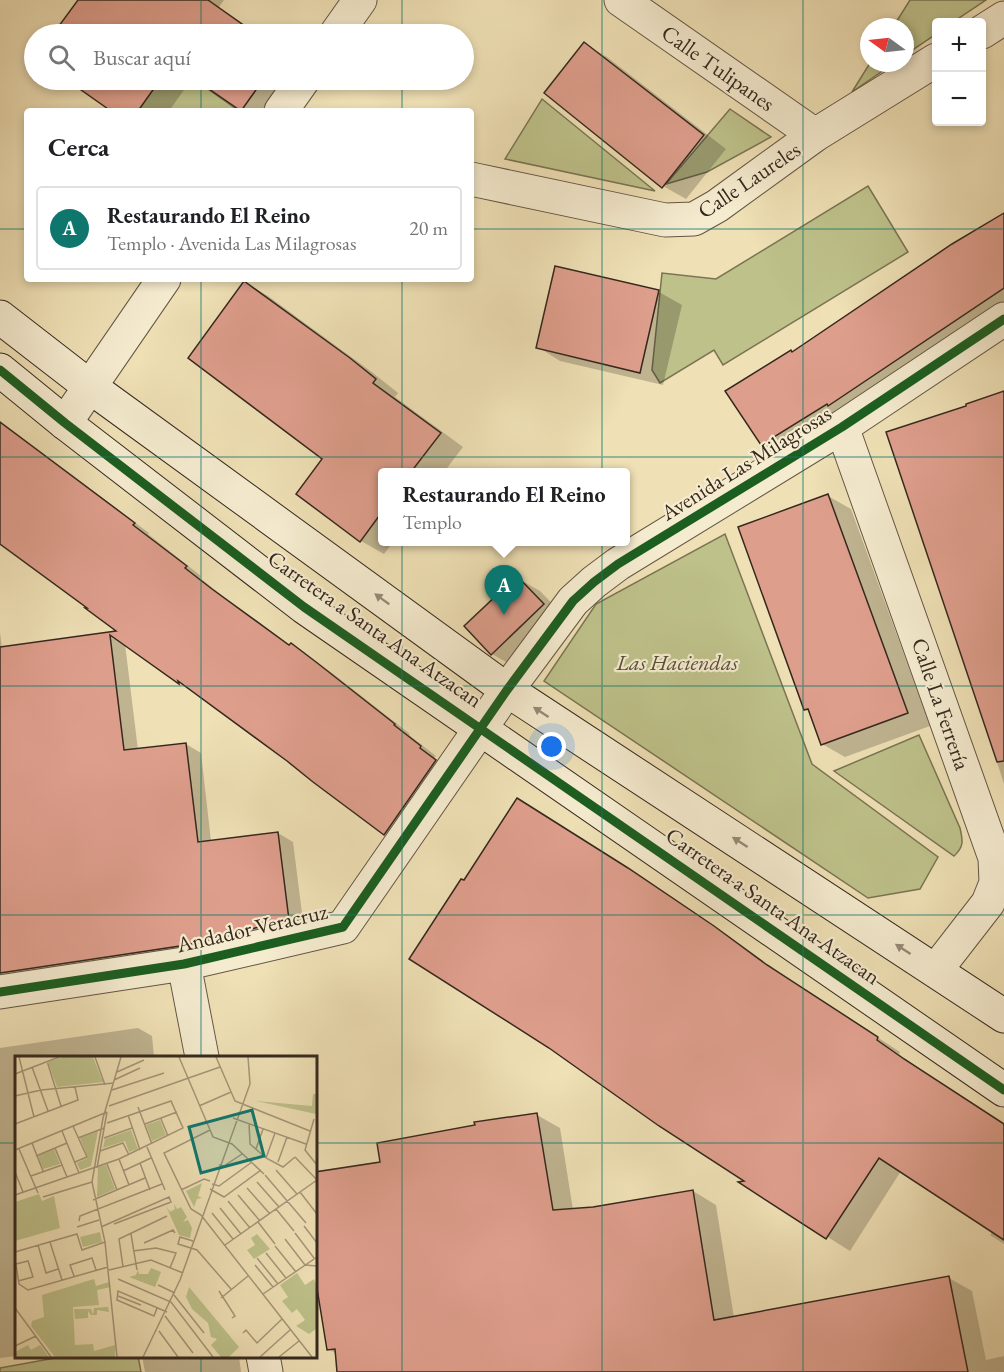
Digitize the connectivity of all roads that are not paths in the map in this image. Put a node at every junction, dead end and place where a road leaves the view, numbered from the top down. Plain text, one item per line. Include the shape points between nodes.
1 (360, 0) edge
2 (621, 0) edge
3 (1004, 18) edge
4 (343, 24) edge
5 (986, 29) edge
6 (932, 62) edge
7 (296, 90) edge
8 (283, 108) edge
9 (815, 135) junction
10 (474, 180) edge
11 (162, 282) edge
12 (0, 317) edge
13 (1004, 319) edge
14 (0, 370) edge
15 (90, 386) junction
16 (65, 423) junction
17 (842, 427) junction
18 (507, 690) junction
19 (483, 729) junction
20 (184, 964) junction
21 (936, 970) junction
22 (0, 992) edge
23 (1004, 1016) edge
24 (202, 1056) edge
25 (1004, 1090) edge
26 (263, 1357) edge
27 (266, 1372) edge

1 - 4 street
2 - 9 street, Calle Tulipanes
3 - 5 street
6 - 9 street, Calle Laureles
7 - 8 street
9 - 10 street, Calle Laureles via 694,219 665,220
11 - 15 street
12 - 15 street, Carretera a Santa Ana Atzacan
13 - 17 street, Avenida Las Milagrosas
14 - 16 street, Carretera a Santa Ana Atzacan
15 - 16 street
18 -> 15 street, Carretera a Santa Ana Atzacan
16 - 19 street, Carretera a Santa Ana Atzacan via 304,607
17 - 18 street, Avenida Las Milagrosas via 594,582 573,601
17 - 21 street, Calle La Ferrería via 995,858 996,883 988,903
18 - 19 street, Avenida Las Milagrosas
21 -> 18 street, Carretera a Santa Ana Atzacan
19 - 20 street, Andador Veracruz via 343,927
19 - 25 street, Carretera a Santa Ana Atzacan
20 - 22 street, Andador Veracruz
20 - 24 street
21 - 23 street, Carretera a Santa Ana Atzacan
26 - 27 street

